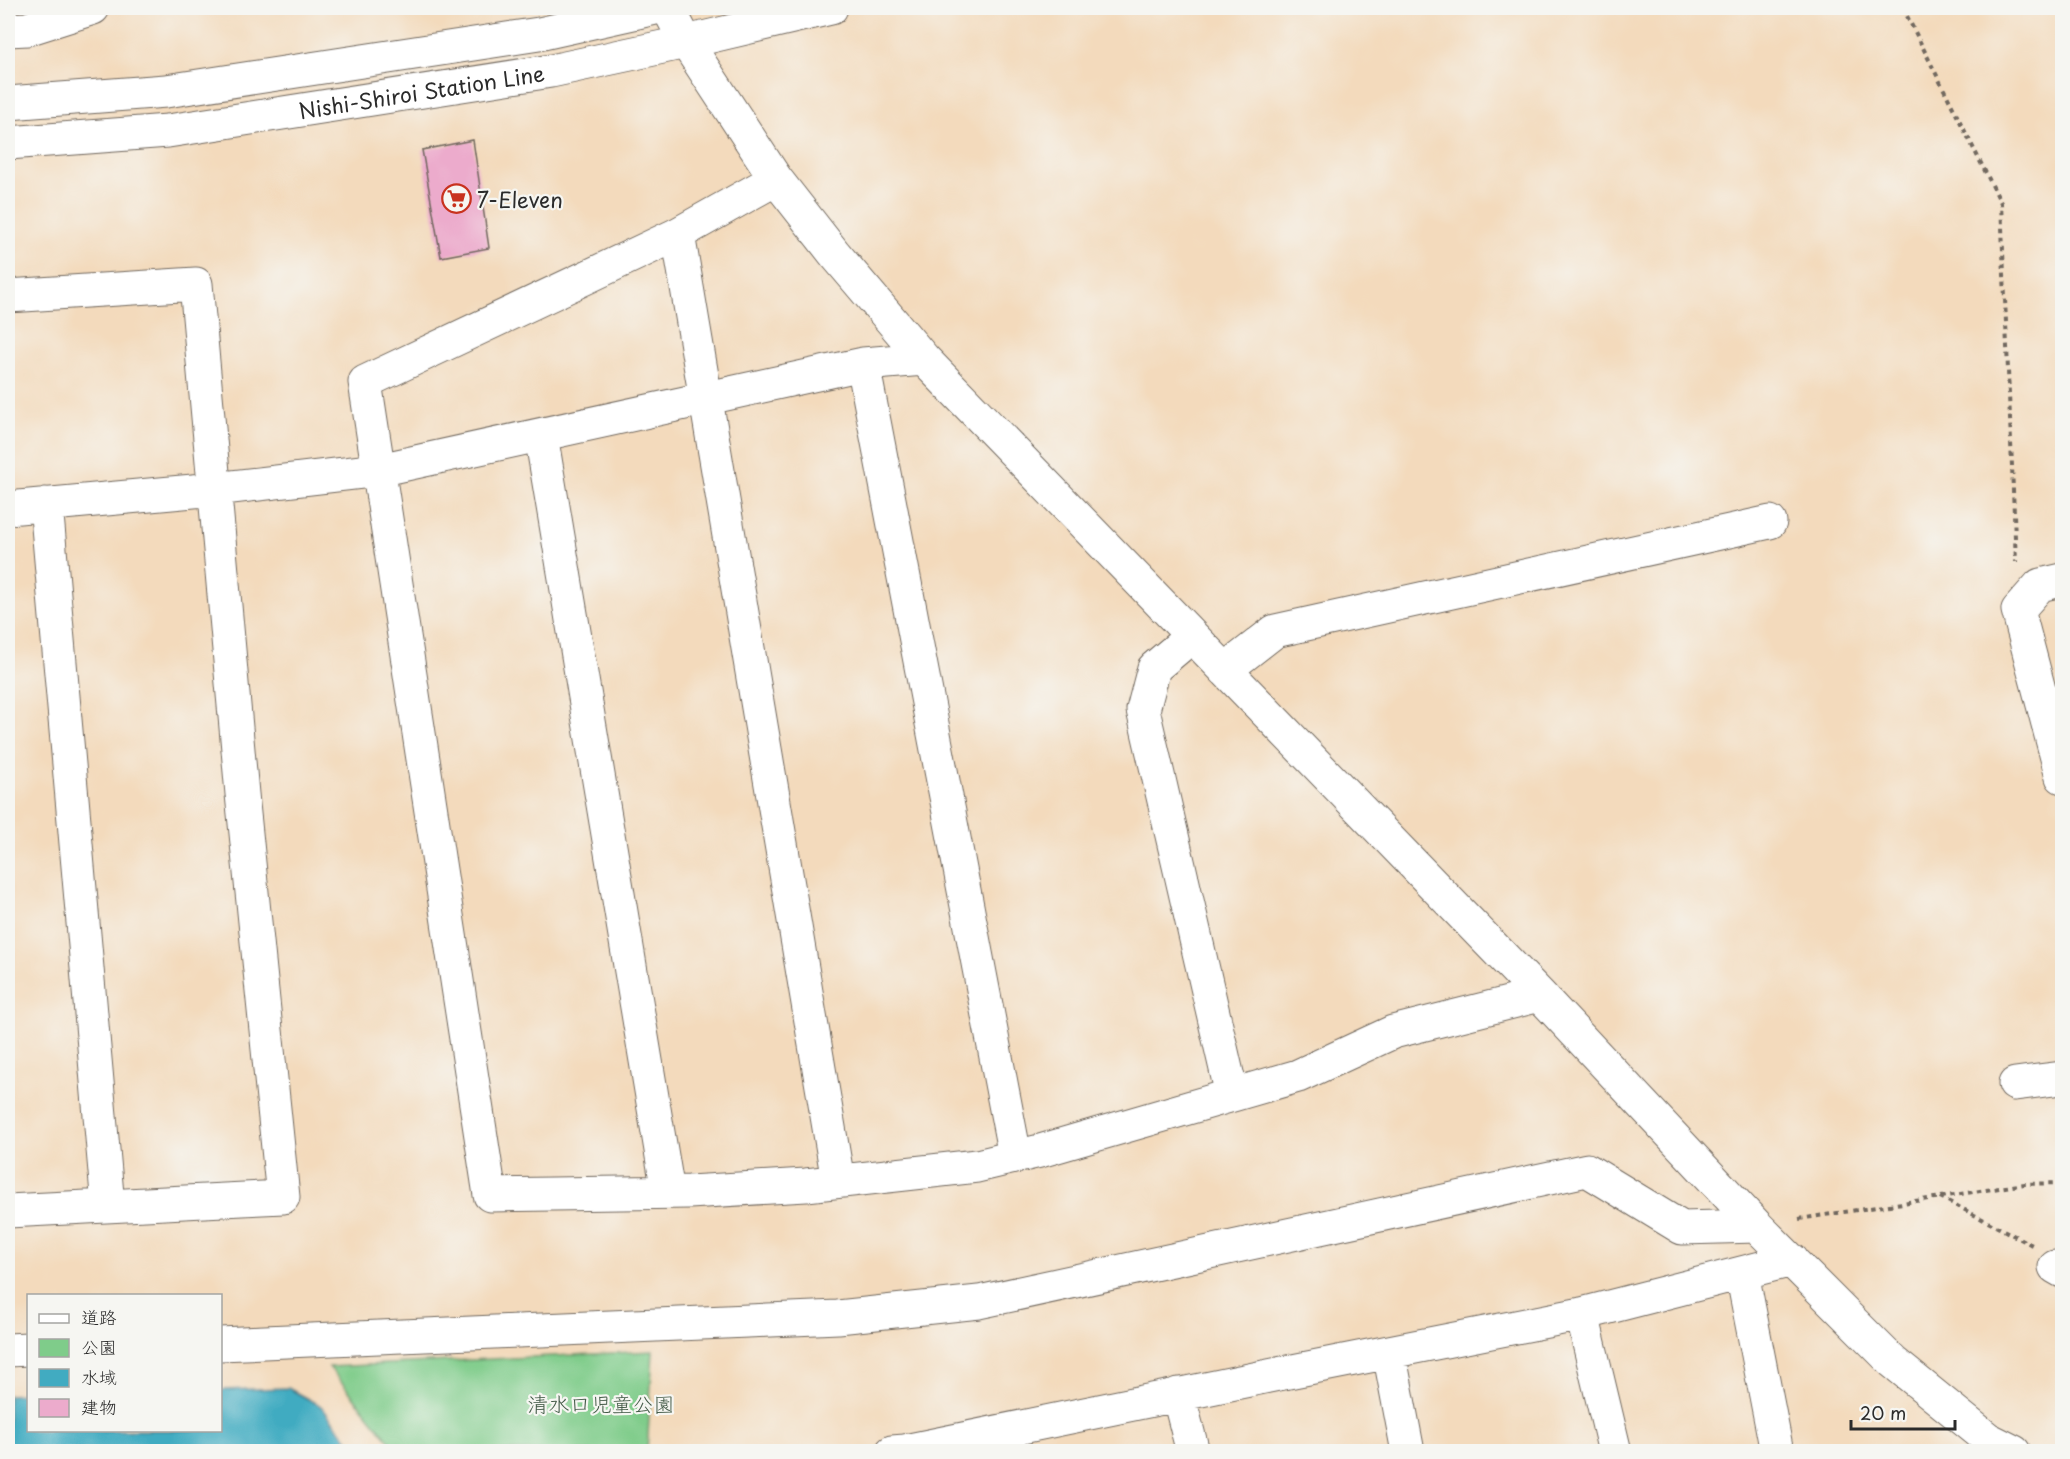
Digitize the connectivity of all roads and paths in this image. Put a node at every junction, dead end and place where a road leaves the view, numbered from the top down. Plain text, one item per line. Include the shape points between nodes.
1 (93, 8) edge
2 (656, 8) edge
3 (668, 8) edge
4 (831, 8) edge
5 (1903, 8) edge
6 (8, 30) edge
7 (686, 42) junction
8 (8, 103) edge
9 (8, 143) edge
10 (777, 179) junction
11 (678, 234) junction
12 (8, 296) edge
13 (924, 359) junction
14 (863, 364) junction
15 (706, 399) junction
16 (541, 435) junction
17 (379, 470) junction
18 (215, 489) junction
19 (46, 504) junction
20 (8, 508) edge
21 (1770, 522) dead end
22 (2062, 580) edge
23 (2018, 610) junction
24 (1192, 636) junction
25 (1225, 670) junction
26 (2062, 777) edge
27 (1540, 995) junction
28 (2062, 1078) edge
29 (2015, 1084) dead end
30 (1232, 1095) junction
31 (1015, 1156) junction
32 (838, 1181) junction
33 (2062, 1183) edge
34 (668, 1192) junction
35 (1939, 1197) junction
36 (108, 1206) junction
37 (8, 1212) edge
38 (1757, 1226) junction
39 (1792, 1260) junction
40 (2059, 1269) edge
41 (1742, 1273) junction
42 (1582, 1314) junction
43 (222, 1344) edge
44 (27, 1349) edge
45 (8, 1350) edge
46 (1389, 1352) junction
47 (1178, 1394) junction
48 (957, 1446) edge
49 (1992, 1447) edge
50 (892, 1452) edge
51 (1193, 1452) edge
52 (1408, 1452) edge
53 (1616, 1452) edge
54 (1777, 1452) edge

1 - 6 street via 27,30
2 - 8 street, Nishi-Shiroi Station Line via 539,34 178,89
3 - 7 street
4 - 7 street, Nishi-Shiroi Station Line
5 - 23 path via 2001,203
7 - 9 street, Nishi-Shiroi Station Line via 551,71 168,131
7 - 10 street
10 - 11 street
10 - 13 street
11 - 15 street
11 - 17 street via 365,382
12 - 18 street via 196,284
13 - 14 street
13 - 24 street
14 - 15 street
14 - 31 street
15 - 16 street
15 - 32 street
16 - 17 street
16 - 34 street
17 - 18 street
17 - 34 street via 490,1196
18 - 19 street
18 - 36 street via 283,1197
19 - 20 street
19 - 36 street
21 - 25 street via 1275,631
22 - 23 street via 2040,585
23 - 26 street
24 - 25 street
24 - 30 street via 1154,668 1143,710
25 - 27 street
27 - 30 street via 1393,1032 1298,1076
27 - 38 street
28 - 29 street
30 - 31 street
31 - 32 street via 977,1166
32 - 34 street
33 - 35 path via 2025,1184
35 - 38 path
35 - 40 path via 2046,1252
36 - 37 street
38 - 39 street
38 - 43 street via 1682,1228 1587,1170 979,1302 838,1317
39 - 41 street
39 - 49 street via 1893,1362
41 - 42 street
41 - 54 street
42 - 46 street
42 - 53 street
44 - 45 street
46 - 47 street
46 - 52 street
47 - 48 street
47 - 51 street
48 - 50 street

